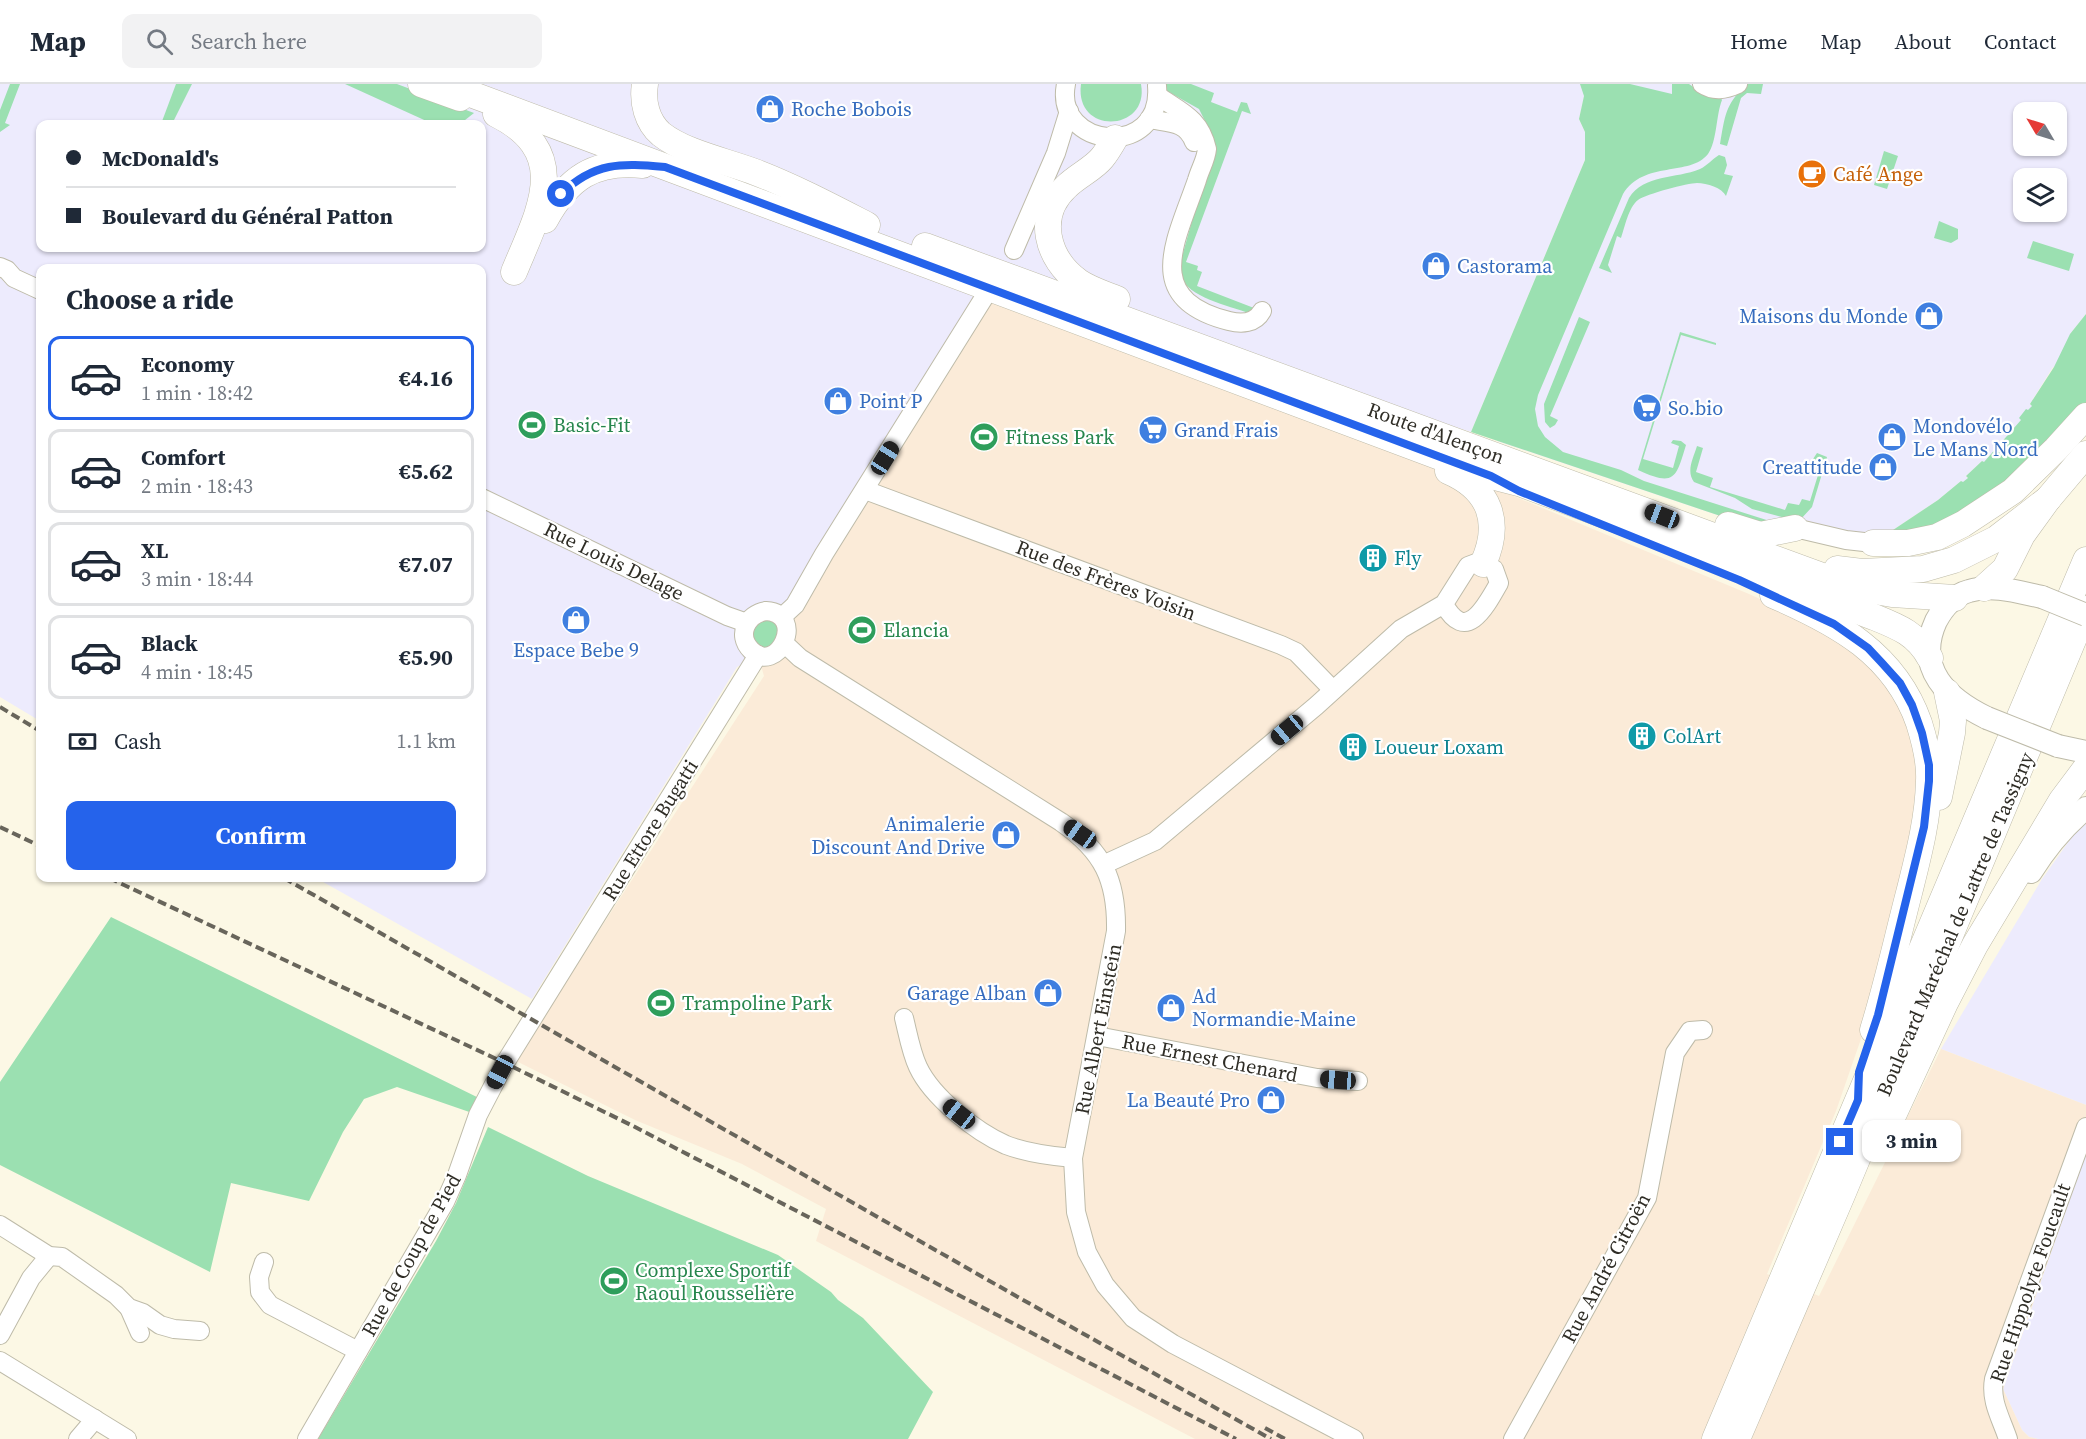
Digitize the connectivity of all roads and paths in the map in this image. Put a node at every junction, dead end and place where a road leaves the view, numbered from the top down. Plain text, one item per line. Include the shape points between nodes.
1 (421, 84) edge
2 (444, 84) edge
3 (489, 84) edge
4 (645, 84) edge
5 (1058, 84) edge
6 (1066, 84) edge
7 (1702, 84) edge
8 (1738, 84) edge
9 (1158, 90) edge
10 (1067, 107) junction
11 (1149, 119) junction
12 (1086, 130) junction
13 (1115, 138) junction
14 (1056, 153) junction
15 (665, 167) junction
16 (1201, 167) junction
17 (867, 225) junction
18 (1014, 250) dead end
19 (5, 273) edge
20 (36, 288) edge
21 (985, 296) dead end
22 (1262, 311) dead end
23 (1354, 402) junction
24 (2086, 416) edge
25 (1374, 432) junction
26 (2086, 454) edge
27 (1491, 476) junction
28 (865, 490) junction
29 (2048, 499) junction
30 (486, 500) edge
31 (1646, 510) junction
32 (1795, 528) joint
33 (1707, 532) junction
34 (1873, 543) joint
35 (2086, 560) edge
36 (1484, 564) junction
37 (1984, 588) junction
38 (1955, 598) junction
39 (1444, 604) junction
40 (2086, 609) edge
41 (2086, 615) edge
42 (782, 617) junction
43 (1455, 619) junction
44 (747, 622) junction
45 (1401, 629) junction
46 (784, 643) junction
47 (758, 655) junction
48 (1930, 658) junction
49 (1333, 690) junction
50 (1947, 692) junction
51 (2086, 752) edge
52 (2086, 768) edge
53 (2086, 808) edge
54 (1105, 864) junction
55 (1900, 928) junction
56 (1945, 1003) junction
57 (540, 1004) joint
58 (904, 1018) dead end
59 (1703, 1030) dead end
60 (1097, 1036) junction
61 (1358, 1081) dead end
62 (1858, 1100) junction
63 (2086, 1127) edge
64 (1073, 1158) junction
65 (0, 1225) edge
66 (49, 1256) junction
67 (264, 1262) dead end
68 (129, 1308) junction
69 (200, 1331) dead end
70 (140, 1334) dead end
71 (0, 1335) edge
72 (358, 1351) junction
73 (0, 1361) edge
74 (1751, 1403) junction
75 (95, 1419) junction
76 (78, 1439) edge
77 (127, 1439) edge
78 (307, 1439) edge
79 (1354, 1439) edge
80 (1513, 1439) edge
81 (1715, 1439) edge
82 (1737, 1439) edge
83 (2008, 1439) edge

1 - 15 highway via 472,102 507,120 529,138 536,150 543,165 544,196 514,272 556,201 572,183 616,164
2 - 15 highway
3 - 17 highway
4 - 17 highway via 648,116 667,138 805,193
5 - 10 street
6 - 10 street
7 - 8 street via 1721,90
9 - 11 street
9 - 16 street via 1198,125 1207,149
10 - 12 street
10 - 14 street
11 - 13 street via 1140,129
11 - 16 street via 1187,130
12 - 13 street via 1103,138
12 - 14 street
13 - 23 highway via 1102,159 1065,187 1055,200 1047,232 1059,264 1086,286
14 - 18 street
15 - 25 highway
16 - 22 street via 1179,232 1171,266 1173,281 1192,306 1220,318 1245,322 1257,318
17 - 23 highway
19 - 20 street
21 - 28 street
23 - 31 highway, Route d'Alençon
24 - 34 highway via 2013,491 1963,524 1937,537 1908,543
25 - 27 highway
25 - 36 highway via 1392,447 1461,477 1482,495 1493,537
26 - 29 highway
27 - 48 highway via 1522,484 1874,617 1920,642
27 - 55 highway via 1786,601 1834,624 1882,663 1900,683 1912,705 1929,765 1924,827
28 - 42 street via 795,605
28 - 49 street, Rue des Frères Voisin via 1281,645 1296,652
29 - 33 highway via 1989,543 1923,569 1842,570 1717,528
29 - 37 highway via 2022,535 2005,569
30 - 44 street, Rue Louis Delage
31 - 32 highway via 1674,507 1760,535
31 - 33 highway
32 - 34 street
33 - 38 highway via 1852,586 1892,594
35 - 62 highway, Boulevard Maréchal de Lattre de Tassigny
36 - 39 street via 1468,567
36 - 43 street via 1494,569 1500,583 1479,616 1462,622
37 - 38 main road
37 - 41 main road, bridge via 2042,597
38 - 48 main road via 1944,608 1934,627
39 - 43 street
39 - 45 street
40 - 74 highway, Boulevard Maréchal de Lattre de Tassigny via 1847,1184
42 - 44 street via 765,611
42 - 46 street
43 - 45 street
44 - 47 street via 746,644
45 - 49 street
46 - 47 street via 773,654
46 - 54 street, Rue Albert Einstein via 800,658 1080,834
47 - 57 street, Rue Ettore Bugatti
48 - 50 main road via 1936,677
49 - 54 street via 1155,841
50 - 51 main road, bridge via 1987,718 2058,746
50 - 55 highway via 1953,721 1950,747 1928,846
52 - 56 highway via 2023,862
53 - 56 main road via 2038,861 1959,992
54 - 60 street, Rue Albert Einstein via 1115,898 1116,931
55 - 62 highway via 1859,1072
56 - 74 highway via 1780,1359
57 - 72 street, Rue de Coup de Pied via 485,1101 445,1202
58 - 64 street via 918,1067 944,1102 975,1127 1006,1144 1043,1155
59 - 80 street, Rue André Citroën via 1690,1031 1675,1053 1647,1198
60 - 61 street, Rue Ernest Chenard via 1317,1078
60 - 64 street, Rue Albert Einstein
62 - 81 highway, Boulevard Maréchal de Lattre de Tassigny
63 - 83 street, Rue Hippolyte Foucault via 1994,1379 1994,1401
64 - 79 street, Rue Albert Einstein via 1076,1212 1087,1252 1105,1285 1133,1318 1173,1344
65 - 66 street
66 - 68 street via 62,1257
66 - 71 street
67 - 72 street via 260,1292 270,1305
68 - 69 street via 167,1327
68 - 70 street
72 - 78 street, Rue de Coup de Pied
73 - 75 street
74 - 82 highway
75 - 76 street
75 - 77 street

